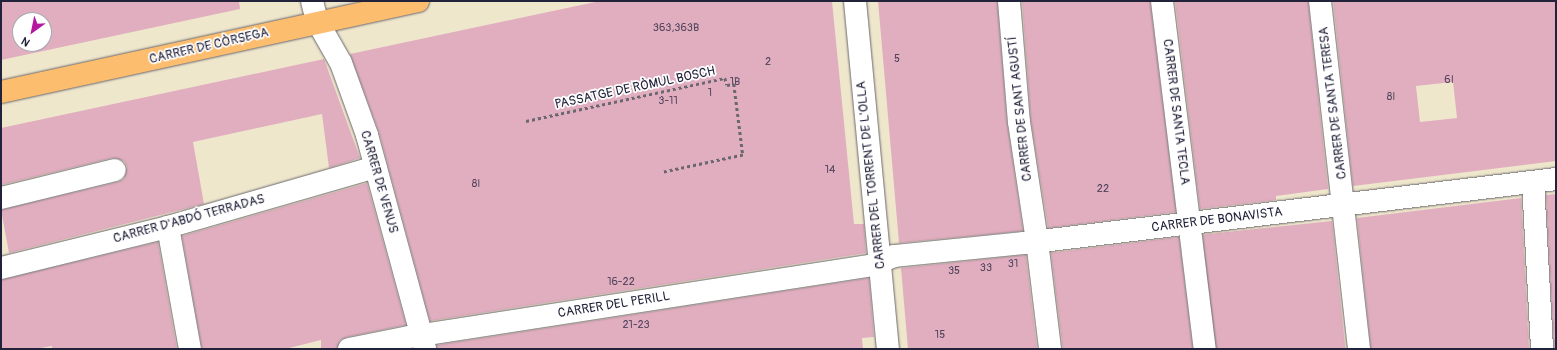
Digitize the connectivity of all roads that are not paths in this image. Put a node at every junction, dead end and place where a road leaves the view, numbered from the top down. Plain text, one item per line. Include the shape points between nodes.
1 (418, 1) edge
2 (855, 1) edge
3 (1009, 1) edge
4 (1162, 1) edge
5 (1320, 1) edge
6 (315, 11) edge
7 (1, 92) edge
8 (376, 167) junction
9 (116, 170) dead end
10 (1556, 179) edge
11 (1533, 182) junction
12 (1, 198) edge
13 (1345, 204) junction
14 (1190, 223) junction
15 (168, 227) junction
16 (1037, 241) junction
17 (879, 262) junction
18 (1, 268) edge
19 (424, 342) edge
20 (190, 349) edge
21 (349, 349) edge
22 (888, 349) edge
23 (1050, 349) edge
24 (1204, 349) edge
25 (1359, 349) edge
26 (1542, 349) edge

1 - 6 main road, CARRER DE CÒRSEGA
2 - 17 street, CARRER DEL TORRENT DE L'OLLA
3 - 16 street, CARRER DE SANT AGUSTÍ via 1019,122
4 - 14 street, CARRER DE SANTA TECLA
5 - 13 street, CARRER DE SANTA TERESA
6 - 7 main road, CARRER DE CÒRSEGA
6 - 8 street, CARRER DE VENUS via 341,63
8 - 15 street, CARRER D'ABDÓ TERRADAS
8 - 19 street, CARRER DE VENUS
9 - 12 street
10 - 11 street, CARRER DE BONAVISTA
11 - 13 street, CARRER DE BONAVISTA
11 - 26 street
13 - 14 street, CARRER DE BONAVISTA
13 - 25 street, CARRER DE SANTA TERESA
14 - 16 street, CARRER DE BONAVISTA
14 - 24 street, CARRER DE SANTA TECLA
15 - 18 street, CARRER D'ABDÓ TERRADAS
15 - 20 street
16 - 17 street, CARRER DE BONAVISTA via 894,256
16 - 23 street, CARRER DE SANT AGUSTÍ
17 - 19 street, CARRER DEL PERILL
17 - 22 street, CARRER DEL TORRENT DE L'OLLA
19 - 21 street, CARRER DEL PERILL

